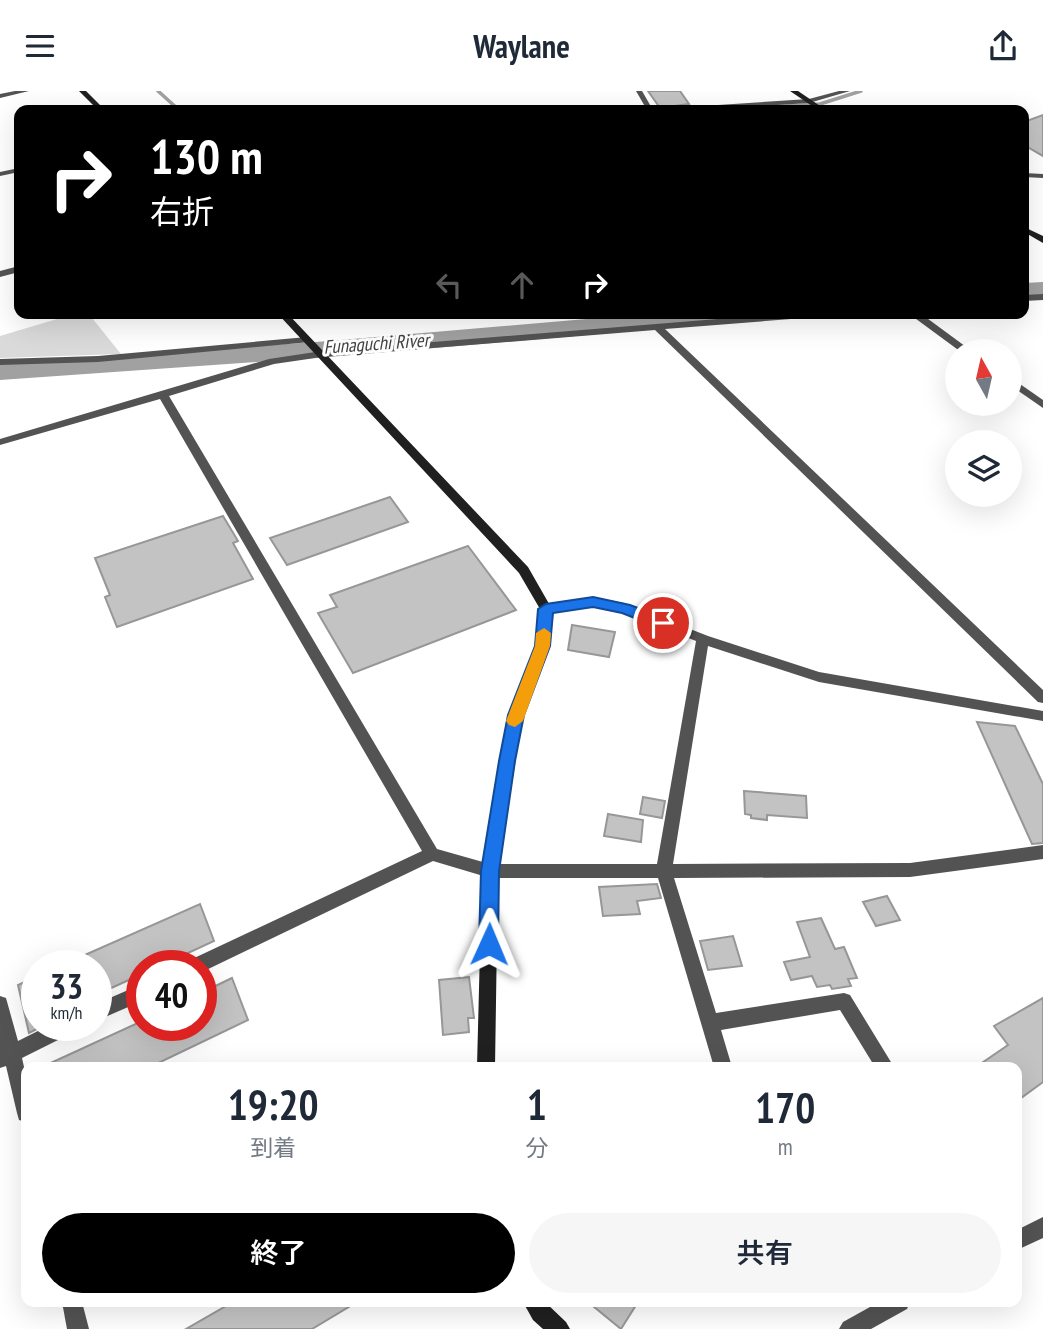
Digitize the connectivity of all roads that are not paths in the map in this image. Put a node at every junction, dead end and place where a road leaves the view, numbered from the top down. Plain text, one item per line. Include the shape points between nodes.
1 (26, 91) edge
2 (82, 91) edge
3 (793, 91) edge
4 (847, 91) edge
5 (0, 96) edge
6 (97, 105) edge
7 (814, 105) edge
8 (287, 319) edge
9 (755, 319) edge
10 (921, 319) edge
11 (657, 327) junction
12 (950, 339) edge
13 (307, 341) junction
14 (323, 354) junction
15 (0, 362) edge
16 (1022, 389) edge
17 (163, 395) junction
18 (1043, 405) edge
19 (0, 442) edge
20 (546, 609) junction
21 (703, 639) junction
22 (1043, 698) edge
23 (1043, 716) edge
24 (1043, 852) edge
25 (432, 854) junction
26 (664, 870) junction
27 (490, 871) junction
28 (217, 956) edge
29 (0, 1004) edge
30 (710, 1023) junction
31 (37, 1041) edge
32 (6, 1056) edge
33 (486, 1062) edge
34 (722, 1062) edge
35 (882, 1062) edge
36 (21, 1099) edge
37 (1043, 1227) edge
38 (1022, 1238) edge
39 (73, 1307) edge
40 (536, 1307) edge
41 (891, 1307) edge
42 (78, 1329) edge
43 (559, 1329) edge
44 (850, 1329) edge

1 - 5 street
2 - 6 street
3 - 7 street
4 - 7 street
8 - 13 street
9 - 11 street
10 - 12 street
11 - 14 street
11 - 22 street
13 - 14 street
13 - 15 street via 98,359
14 - 17 street via 272,361
14 - 20 street via 524,570
16 - 18 street
17 - 19 street
17 - 25 street
20 - 21 street via 593,602 624,608
20 - 27 street via 542,646 516,715
21 - 23 street via 819,677
21 - 26 street
24 - 26 street via 910,870
25 - 27 street
25 - 28 street
26 - 27 street
26 - 30 street
27 - 33 street
29 - 32 street
30 - 34 street
30 - 35 street via 844,1001
31 - 32 street
32 - 36 street
37 - 38 street
39 - 42 street
40 - 43 street
41 - 44 street

